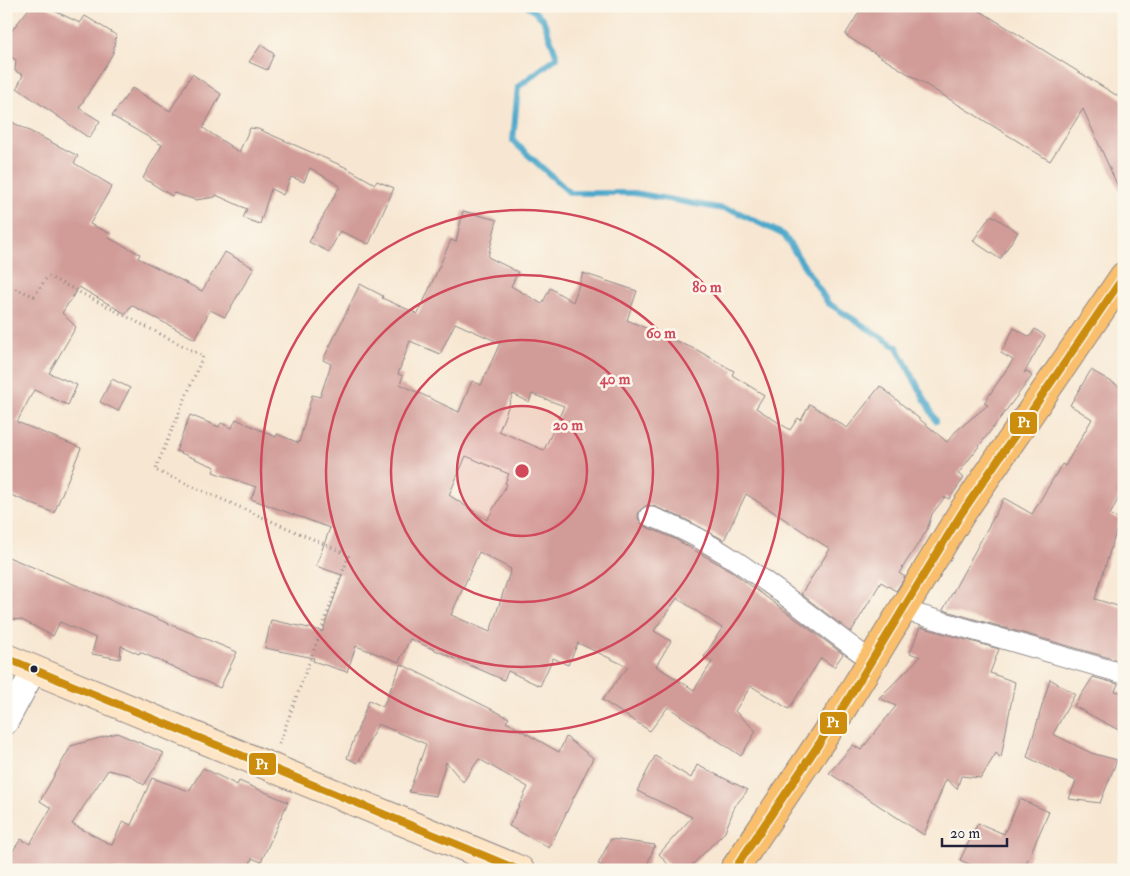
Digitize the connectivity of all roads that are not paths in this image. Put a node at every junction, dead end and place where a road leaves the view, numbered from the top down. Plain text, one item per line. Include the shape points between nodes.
1 (1124, 276) edge
2 (649, 516) dead end
3 (904, 610) junction
4 (6, 658) edge
5 (872, 661) junction
6 (34, 670) junction
7 (1124, 674) edge
8 (6, 722) edge
9 (520, 870) edge
10 (734, 870) edge

1 - 3 main road via 961,514
2 - 5 street via 673,524 751,570
3 - 5 main road
3 - 7 street
4 - 6 main road
5 - 10 main road
6 - 8 street
6 - 9 main road

